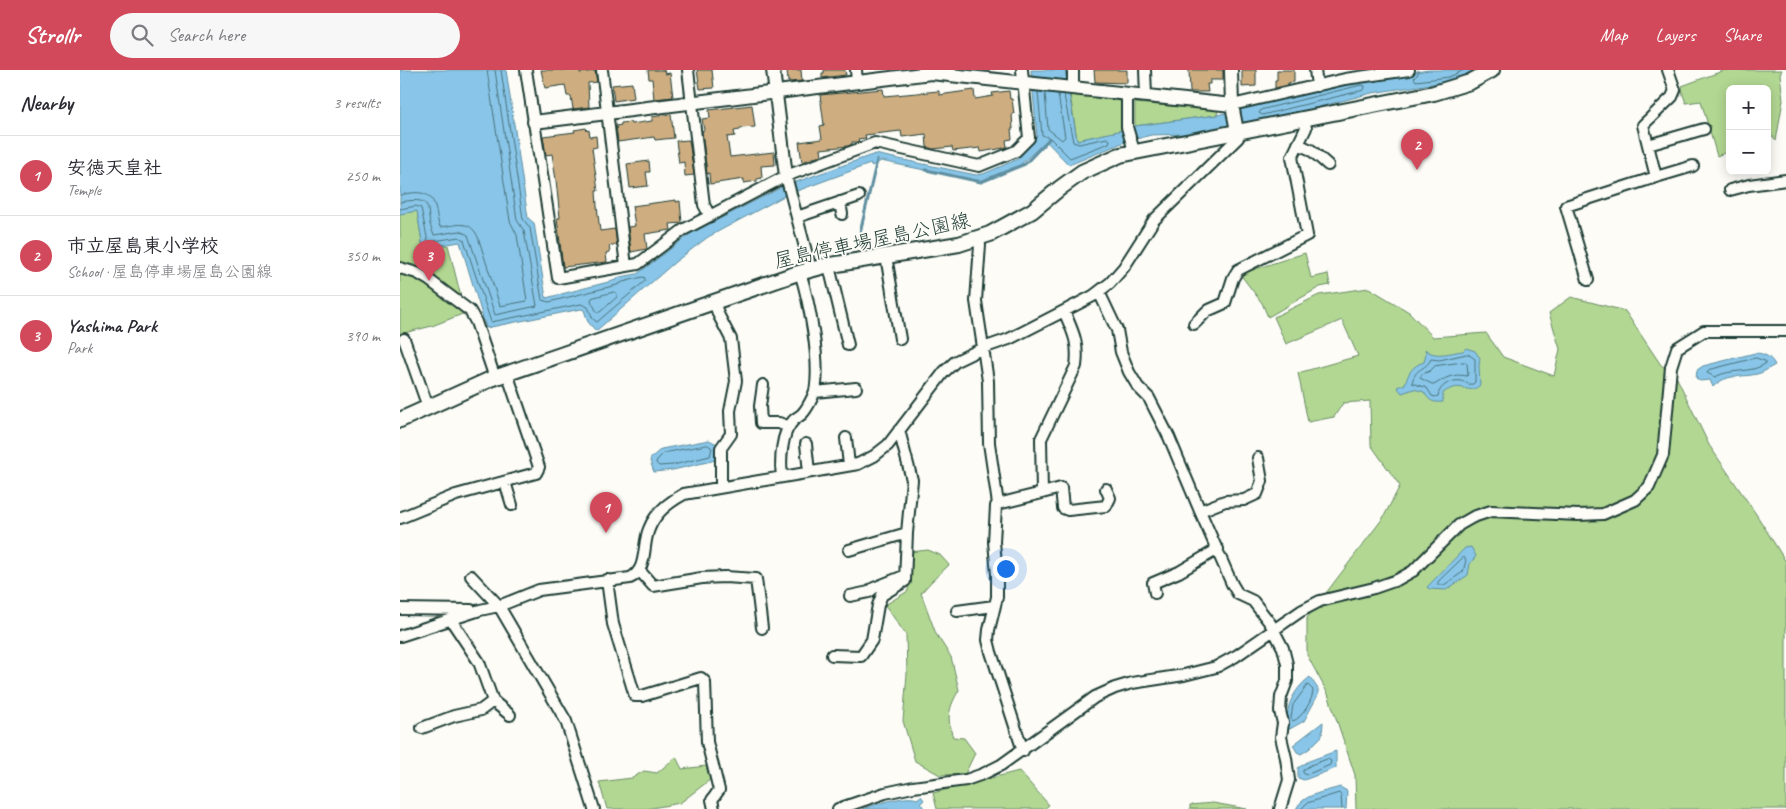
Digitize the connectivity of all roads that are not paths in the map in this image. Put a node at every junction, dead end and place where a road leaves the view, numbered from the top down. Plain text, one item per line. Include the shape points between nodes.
1 (526, 70) edge
2 (602, 70) edge
3 (688, 70) edge
4 (773, 70) edge
5 (1073, 70) edge
6 (1145, 70) edge
7 (1231, 70) edge
8 (1315, 70) edge
9 (1402, 70) edge
10 (1492, 70) edge
11 (1668, 70) edge
12 (937, 72) edge
13 (856, 76) edge
14 (1026, 79) edge
15 (1317, 86) junction
16 (1071, 88) junction
17 (776, 92) junction
18 (1127, 94) junction
19 (1146, 96) junction
20 (692, 103) junction
21 (1232, 106) junction
22 (607, 113) junction
23 (1304, 118) junction
24 (534, 122) junction
25 (1704, 129) dead end
26 (1237, 131) junction
27 (1298, 144) junction
28 (1648, 145) junction
29 (1133, 147) junction
30 (1328, 165) dead end
31 (1693, 166) dead end
32 (1656, 177) junction
33 (787, 180) junction
34 (1786, 180) edge
35 (1730, 190) dead end
36 (859, 196) dead end
37 (840, 202) junction
38 (842, 214) dead end
39 (710, 216) junction
40 (797, 216) junction
41 (977, 238) junction
42 (886, 256) junction
43 (626, 266) junction
44 (828, 266) junction
45 (400, 268) edge
46 (806, 271) junction
47 (1588, 280) dead end
48 (1100, 292) junction
49 (714, 302) junction
50 (1064, 311) junction
51 (1194, 324) dead end
52 (1786, 331) edge
53 (404, 339) dead end
54 (900, 339) dead end
55 (848, 345) dead end
56 (983, 348) junction
57 (501, 376) junction
58 (763, 385) dead end
59 (856, 388) dead end
60 (815, 392) junction
61 (428, 407) junction
62 (400, 420) edge
63 (789, 426) junction
64 (898, 430) junction
65 (846, 438) dead end
66 (806, 444) dead end
67 (1258, 458) dead end
68 (849, 466) junction
69 (809, 472) junction
70 (782, 477) junction
71 (505, 482) junction
72 (721, 487) junction
73 (1106, 489) dead end
74 (1042, 493) junction
75 (998, 504) junction
76 (512, 506) dead end
77 (1200, 511) junction
78 (400, 518) edge
79 (906, 533) junction
80 (1218, 549) junction
81 (849, 550) dead end
82 (640, 571) junction
83 (905, 575) junction
84 (470, 576) dead end
85 (607, 580) junction
86 (1155, 593) dead end
87 (850, 596) dead end
88 (499, 606) junction
89 (994, 606) junction
90 (400, 609) edge
91 (480, 610) junction
92 (957, 611) dead end
93 (451, 620) junction
94 (762, 628) dead end
95 (1274, 630) junction
96 (400, 636) edge
97 (832, 655) dead end
98 (493, 701) junction
99 (510, 715) dead end
100 (422, 728) dead end
101 (1023, 750) junction
102 (594, 809) edge
103 (714, 809) edge
104 (838, 809) edge
105 (1280, 809) edge

1 - 24 street
2 - 22 street
3 - 20 street
4 - 17 street
5 - 16 street
6 - 19 street
7 - 21 street
8 - 15 street
9 - 15 street
10 - 23 main road, 屋島停車場屋島公園線 via 1440,92
11 - 28 street via 1675,90 1672,97 1643,125
12 - 13 street
12 - 14 street
13 - 17 street
14 - 16 street
14 - 33 street via 1029,138 1016,151 979,166 874,143
15 - 21 street
16 - 18 street
17 - 20 street
17 - 33 street
18 - 19 street
18 - 29 street via 1127,127
19 - 21 street
20 - 22 street
20 - 39 street via 704,205
21 - 26 street
22 - 24 street
22 - 43 street
23 - 26 main road, 屋島停車場屋島公園線
23 - 27 street via 1306,128
24 - 43 street via 558,278
25 - 28 street
26 - 29 main road, 屋島停車場屋島公園線
26 - 48 street via 1238,138 1154,220 1124,267
27 - 30 street via 1311,150
27 - 51 street via 1292,157 1306,235 1238,270 1225,303 1207,311
28 - 32 street
29 - 41 main road, 屋島停車場屋島公園線 via 1082,172 1018,220
31 - 32 street
32 - 47 street via 1566,206
33 - 39 street
33 - 40 street
34 - 35 street
36 - 37 street
37 - 38 street
37 - 40 street
39 - 43 street via 677,234 638,264
40 - 46 street
41 - 42 main road, 屋島停車場屋島公園線
41 - 56 street via 980,245 976,301
42 - 44 main road, 屋島停車場屋島公園線
42 - 54 street
44 - 46 main road, 屋島停車場屋島公園線
44 - 55 street
45 - 57 street via 430,280 470,311
46 - 49 main road, 屋島停車場屋島公園線
46 - 60 street via 815,348
48 - 50 street
48 - 77 street via 1117,330 1129,372 1148,398 1169,437
49 - 57 main road, 屋島停車場屋島公園線
49 - 72 street via 731,339 736,381 730,411 731,434 721,448
50 - 56 street via 1009,339
50 - 74 street via 1078,353 1076,366 1041,439
52 - 95 street via 1704,331 1677,348 1671,367 1663,456 1649,486 1635,500 1603,514 1578,516 1491,511 1473,517 1459,525 1414,571 1374,588 1320,601
53 - 61 street
56 - 64 street via 950,366
56 - 75 street via 990,400 989,443
57 - 61 main road, 屋島停車場屋島公園線
57 - 71 street via 539,467 536,473
58 - 63 street via 760,423
59 - 60 street
60 - 63 street via 802,414
61 - 62 main road, 屋島停車場屋島公園線
63 - 70 street via 782,445
64 - 68 street via 888,445 874,456
64 - 79 street via 912,480
65 - 68 street
66 - 69 street
67 - 77 street via 1262,480 1257,494
68 - 69 street
69 - 70 street
70 - 72 street
71 - 76 street
71 - 78 street via 452,497
72 - 82 street via 684,494 660,511 649,527
73 - 74 street via 1110,498 1106,506 1068,510 1062,508 1061,488
74 - 75 street
75 - 89 street via 994,542 997,597
77 - 80 street
79 - 81 street
79 - 83 street
80 - 86 street via 1179,572 1152,583
80 - 95 street via 1238,594 1253,601
82 - 85 street via 630,578
82 - 94 street via 653,586 702,578 756,579
83 - 87 street via 869,592
83 - 97 street via 905,581 882,595 872,640 861,656
84 - 88 street
85 - 88 street via 539,590
85 - 103 street via 613,624 634,696 701,678 706,682 707,742 719,790 712,800
88 - 91 street
88 - 102 street via 566,721
89 - 92 street
89 - 101 street via 988,640
90 - 91 street
91 - 93 street
93 - 96 street
93 - 98 street via 479,662
95 - 101 street via 1216,667 1132,683 1096,697
95 - 105 street via 1287,664 1287,681 1280,697 1280,711 1289,780
98 - 99 street
98 - 100 street via 482,710
101 - 104 street via 1002,765 966,780 885,793

